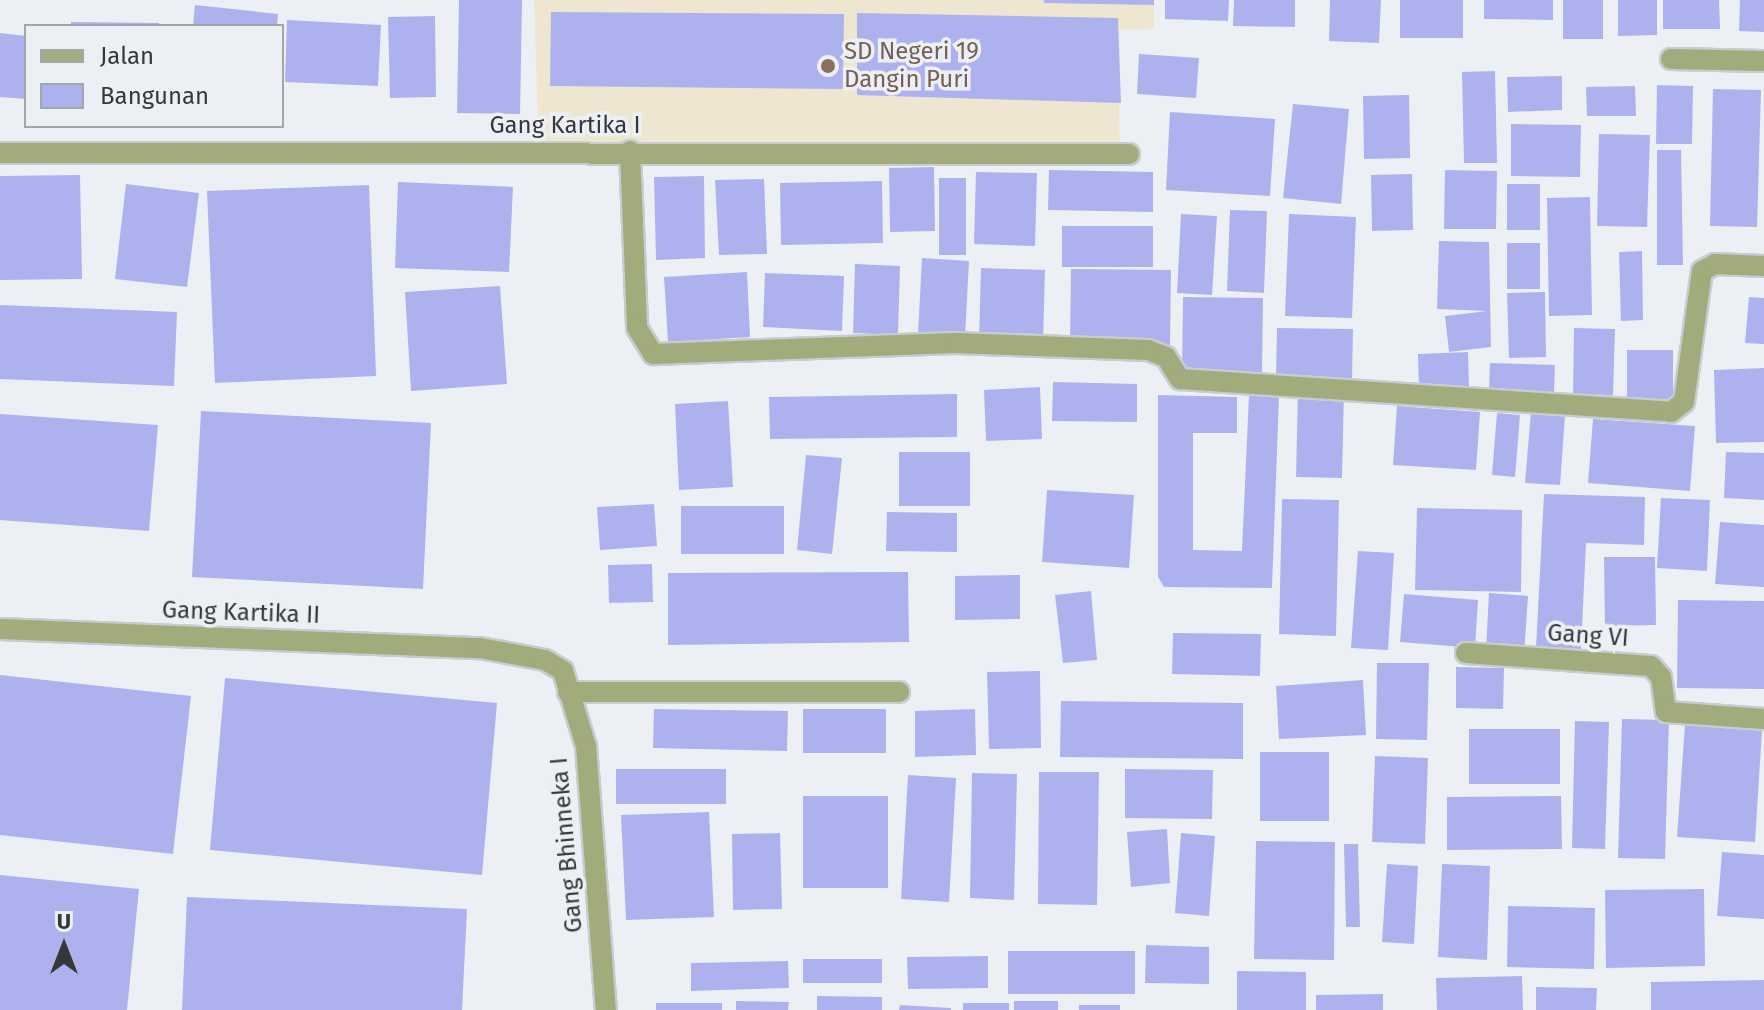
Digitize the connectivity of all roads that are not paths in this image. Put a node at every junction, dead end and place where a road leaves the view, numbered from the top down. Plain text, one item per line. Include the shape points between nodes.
1 (1671, 59) dead end
2 (1764, 61) edge
3 (630, 151) junction
4 (0, 153) edge
5 (1129, 154) dead end
6 (1764, 266) edge
7 (0, 629) edge
8 (480, 648) joint
9 (1466, 653) dead end
10 (568, 692) junction
11 (899, 692) dead end
12 (1764, 719) edge
13 (606, 1010) edge

1 - 2 street
3 - 4 street, Gang Kartika I
3 - 5 street, Gang Kartika I
3 - 6 street via 637,328 653,354 955,343 1148,350 1166,357 1180,379 1671,412 1684,402 1702,271 1715,264
7 - 8 street, Gang Kartika II
8 - 10 street, Gang Bhinneka I via 528,651 563,671
9 - 12 street, Gang VI via 1651,666 1661,677 1666,712
10 - 11 street
10 - 13 street, Gang Bhinneka I via 586,746 595,812

